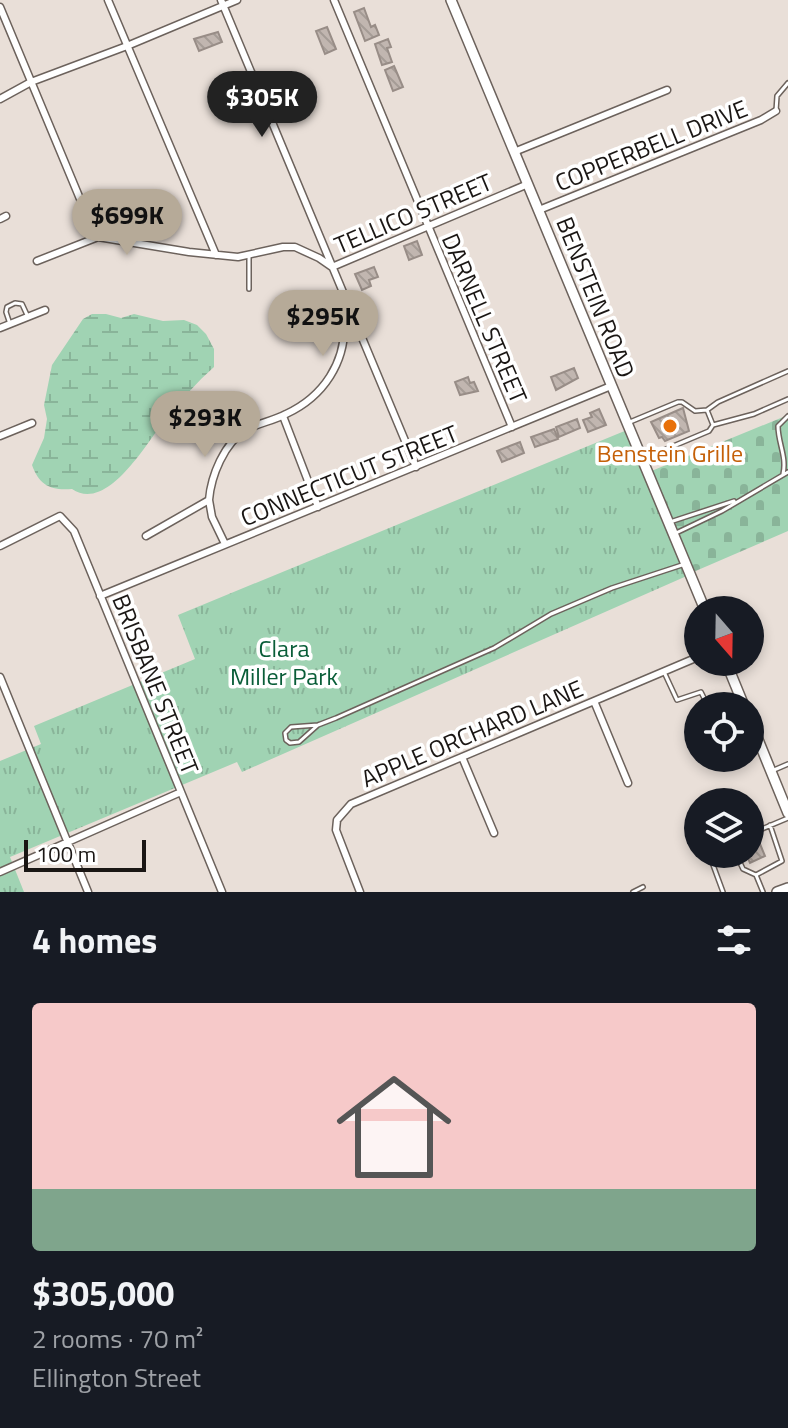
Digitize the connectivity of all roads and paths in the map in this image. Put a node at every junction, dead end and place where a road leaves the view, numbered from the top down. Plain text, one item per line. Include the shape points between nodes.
1 (108, 0) edge
2 (237, 0) edge
3 (334, 0) edge
4 (451, 0) edge
5 (222, 3) edge
6 (0, 7) edge
7 (127, 46) junction
8 (31, 82) junction
9 (788, 83) edge
10 (667, 90) dead end
11 (0, 99) edge
12 (776, 111) joint
13 (514, 152) junction
14 (528, 184) junction
15 (539, 210) junction
16 (427, 227) junction
17 (98, 237) junction
18 (216, 255) junction
19 (249, 255) junction
20 (37, 261) dead end
21 (332, 267) junction
22 (249, 289) dead end
23 (45, 310) dead end
24 (28, 317) junction
25 (352, 318) junction
26 (10, 324) junction
27 (0, 328) edge
28 (788, 371) edge
29 (611, 386) junction
30 (788, 399) edge
31 (707, 410) junction
32 (283, 416) junction
33 (788, 416) edge
34 (32, 423) dead end
35 (627, 424) junction
36 (713, 425) junction
37 (512, 427) junction
38 (0, 436) edge
39 (642, 460) junction
40 (416, 467) junction
41 (786, 473) edge
42 (209, 500) junction
43 (737, 501) junction
44 (318, 507) junction
45 (668, 523) junction
46 (673, 534) junction
47 (146, 536) dead end
48 (225, 544) junction
49 (0, 546) edge
50 (685, 564) junction
51 (100, 596) junction
52 (699, 596) edge
53 (684, 663) edge
54 (664, 672) junction
55 (0, 677) edge
56 (684, 698) edge
57 (594, 701) junction
58 (318, 725) junction
59 (462, 757) junction
60 (764, 758) edge
61 (788, 764) edge
62 (771, 771) junction
63 (628, 783) dead end
64 (181, 792) junction
65 (788, 815) edge
66 (770, 825) junction
67 (764, 828) edge
68 (494, 833) dead end
69 (68, 843) junction
70 (714, 868) edge
71 (743, 868) edge
72 (0, 872) edge
73 (756, 875) junction
74 (643, 887) dead end
75 (788, 888) edge
76 (88, 892) edge
77 (222, 892) edge
78 (360, 892) edge
79 (633, 892) edge
80 (723, 892) edge
81 (763, 892) edge
82 (777, 892) edge

1 - 7 street
2 - 5 street
3 - 16 street, DARNELL STREET
4 - 13 street, BENSTEIN ROAD
5 - 7 street
5 - 21 street
6 - 8 street
7 - 8 street
7 - 18 street
8 - 11 street
8 - 17 street
9 - 12 lane via 777,96
10 - 13 street
12 - 15 street, COPPERBELL DRIVE
13 - 14 street, BENSTEIN ROAD
14 - 15 street, BENSTEIN ROAD
14 - 16 street, TELLICO STREET
15 - 29 street, BENSTEIN ROAD
16 - 21 street, TELLICO STREET
16 - 37 street, DARNELL STREET
17 - 18 street, TELLICO STREET
17 - 20 street
18 - 19 street, TELLICO STREET
19 - 21 street, TELLICO STREET via 295,247
19 - 22 lane
21 - 25 street
23 - 24 street
24 - 26 street
24 - 26 lane via 22,304 15,303 7,307
25 - 32 street via 344,320 341,355 332,375 310,399
25 - 40 street
26 - 27 street
28 - 31 lane
29 - 35 street, BENSTEIN ROAD
29 - 37 street, CONNECTICUT STREET
30 - 36 lane
31 - 35 lane via 695,411 678,402
31 - 36 lane
32 - 42 street via 233,440 214,474
32 - 44 street
33 - 41 lane via 778,426
34 - 38 street
35 - 39 street, BENSTEIN ROAD
36 - 39 lane
37 - 40 street, CONNECTICUT STREET
39 - 45 street, BENSTEIN ROAD
40 - 44 street, CONNECTICUT STREET
41 - 43 lane
42 - 47 street
42 - 48 street
43 - 45 lane
43 - 46 lane
44 - 48 street, CONNECTICUT STREET
45 - 46 street, BENSTEIN ROAD
46 - 50 street, BENSTEIN ROAD
48 - 51 street, CONNECTICUT STREET
49 - 51 street, BRISBANE STREET via 60,516 67,521
50 - 52 street, BENSTEIN ROAD
50 - 58 lane via 551,614 494,648
51 - 64 street, BRISBANE STREET
53 - 54 street, APPLE ORCHARD LANE
54 - 56 lane via 677,700
54 - 57 street, APPLE ORCHARD LANE
55 - 69 street
57 - 59 street, APPLE ORCHARD LANE
57 - 63 street
58 - 58 lane via 291,727 285,738 299,742
59 - 68 street
59 - 78 street, APPLE ORCHARD LANE via 342,812 336,830
60 - 62 street
61 - 62 lane
62 - 65 street
64 - 69 street
64 - 77 street, BRISBANE STREET
65 - 66 lane
66 - 67 lane
66 - 73 lane via 782,861
69 - 72 street
69 - 76 street
70 - 80 lane
71 - 73 lane
73 - 81 lane
74 - 79 lane
75 - 82 street

